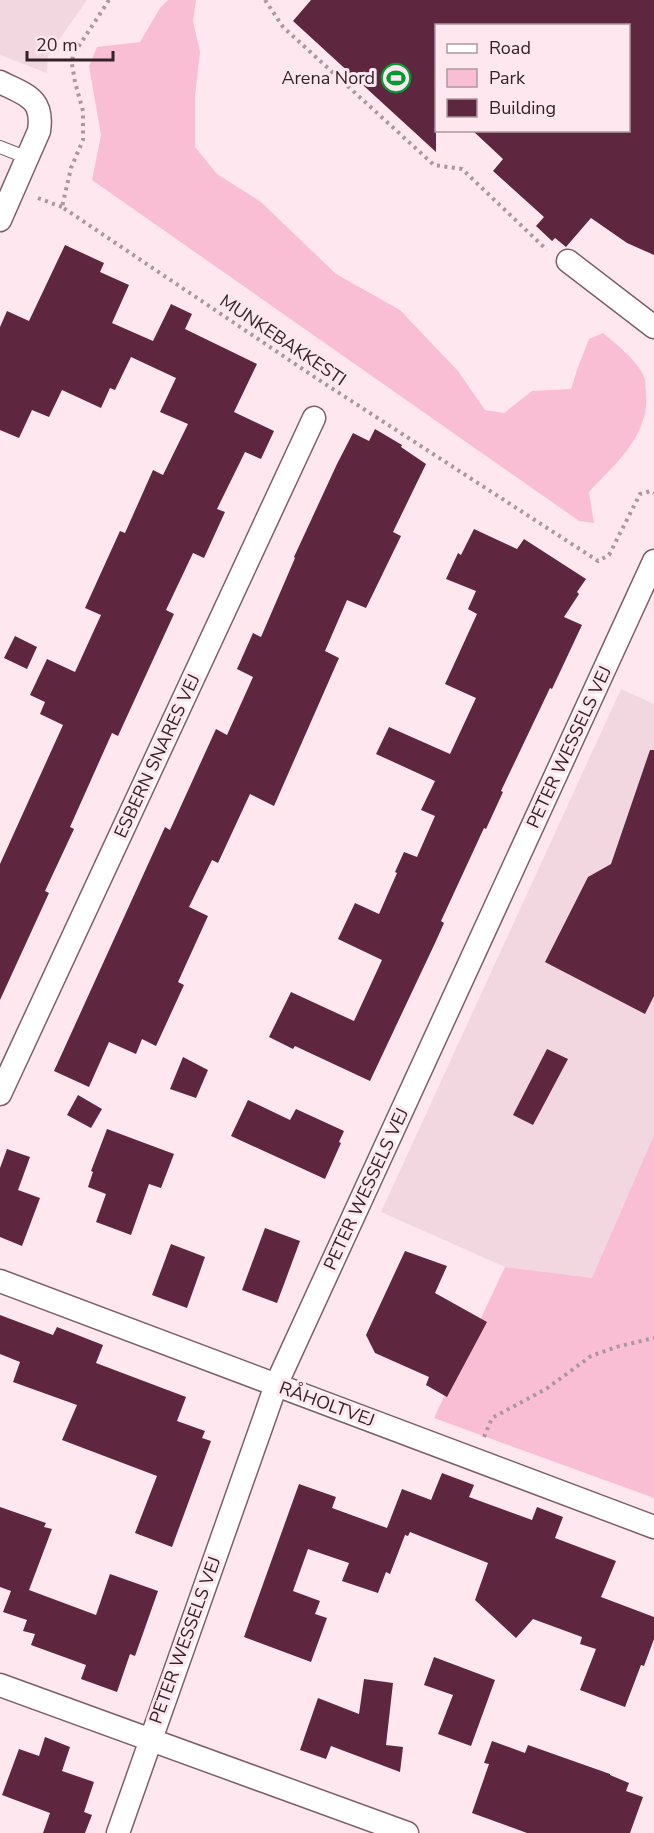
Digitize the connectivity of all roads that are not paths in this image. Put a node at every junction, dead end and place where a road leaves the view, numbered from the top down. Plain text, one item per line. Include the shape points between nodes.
1 (0, 82) edge
2 (0, 147) edge
3 (28, 158) junction
4 (0, 220) edge
5 (568, 261) road end
6 (654, 327) edge
7 (314, 418) dead end
8 (654, 561) edge
9 (0, 1094) edge
10 (0, 1281) edge
11 (276, 1385) junction
12 (654, 1527) edge
13 (0, 1685) edge
14 (150, 1740) junction
15 (118, 1833) edge
16 (407, 1833) edge

1 - 3 street via 37,104 41,117 39,131
2 - 3 lane
3 - 4 street
5 - 6 street
7 - 9 street, ESBERN SNARES VEJ
8 - 11 street, PETER WESSELS VEJ
10 - 11 street, RÅHOLTVEJ
11 - 12 street, RÅHOLTVEJ
11 - 14 street, PETER WESSELS VEJ
13 - 14 street
14 - 15 street, PETER WESSELS VEJ
14 - 16 street

